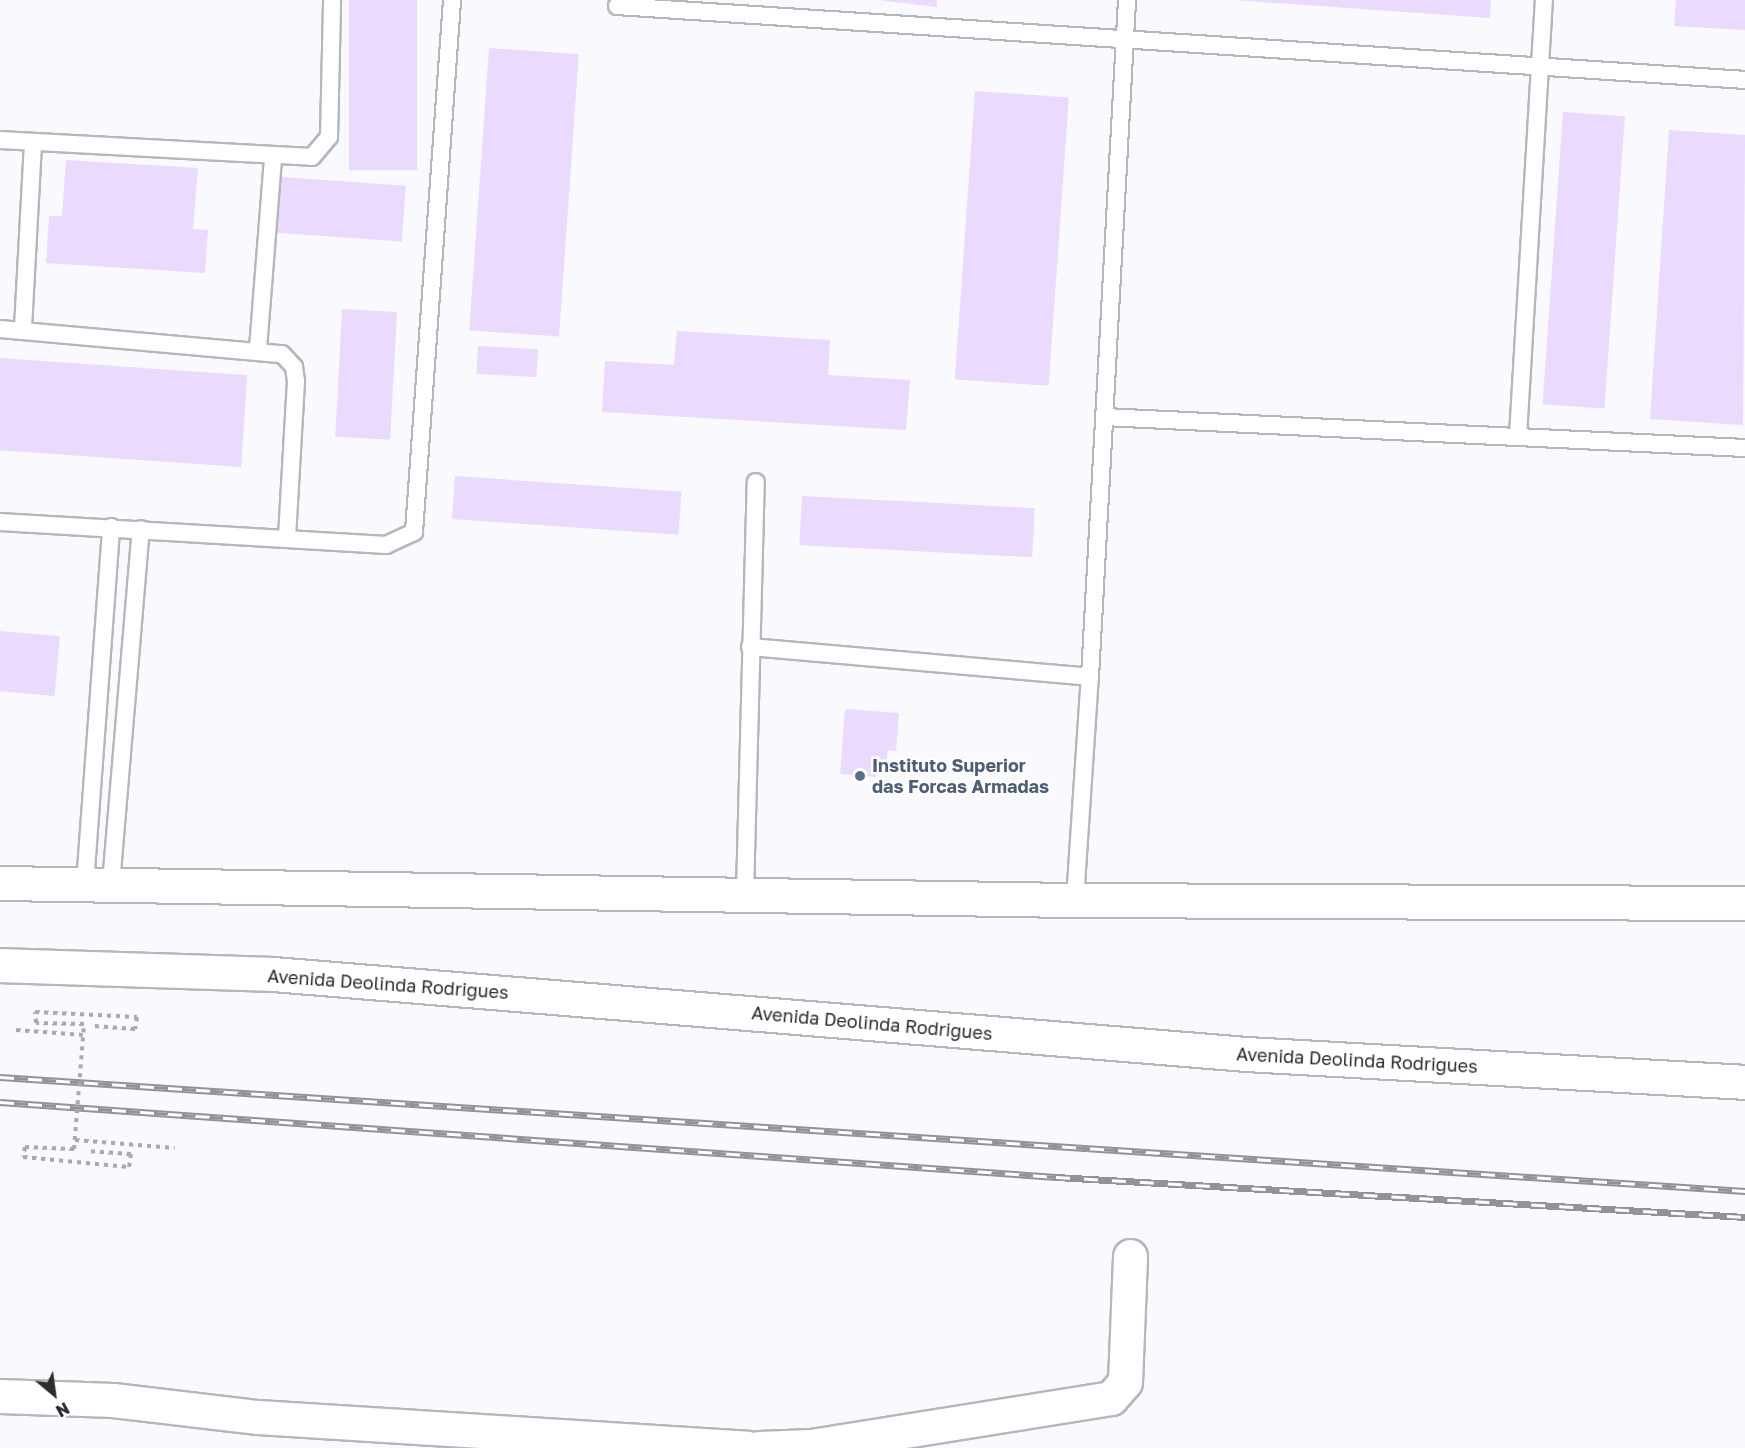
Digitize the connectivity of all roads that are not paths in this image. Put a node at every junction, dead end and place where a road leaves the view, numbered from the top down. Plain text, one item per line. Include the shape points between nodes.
1 (332, 0) edge
2 (452, 0) edge
3 (1127, 0) edge
4 (1545, 0) edge
5 (617, 6) dead end
6 (1124, 35) junction
7 (1541, 67) junction
8 (1745, 80) edge
9 (0, 140) edge
10 (33, 142) junction
11 (273, 158) junction
12 (23, 328) junction
13 (0, 329) edge
14 (258, 349) junction
15 (1104, 417) junction
16 (1518, 436) junction
17 (1745, 448) edge
18 (756, 482) dead end
19 (0, 522) edge
20 (111, 527) junction
21 (141, 529) junction
22 (288, 537) junction
23 (750, 647) junction
24 (1090, 677) junction
25 (0, 883) edge
26 (98, 884) junction
27 (745, 892) junction
28 (1075, 900) junction
29 (1745, 903) edge
30 (0, 965) edge
31 (1741, 1080) edge
32 (1130, 1256) dead end
33 (0, 1396) edge
34 (747, 1448) edge
35 (759, 1448) edge

1 - 11 lane via 329,137 312,158
2 - 22 lane via 414,532 386,545
3 - 6 lane
4 - 7 lane
5 - 6 lane
6 - 7 lane
6 - 15 lane
7 - 8 lane
7 - 16 lane
9 - 10 lane
10 - 11 lane
10 - 12 lane
11 - 14 lane
12 - 13 lane
12 - 14 lane
14 - 22 lane via 282,354 294,367
15 - 16 lane
15 - 24 lane
16 - 17 lane
18 - 23 lane
19 - 20 lane
20 - 21 lane
20 - 26 lane
21 - 22 lane
21 - 26 lane
23 - 24 lane
23 - 27 lane
24 - 28 lane
25 - 26 main road
26 - 27 main road
27 - 28 main road
28 - 29 main road
30 - 31 main road, Avenida Deolinda Rodrigues via 273,974 1246,1054
32 - 35 main road via 1125,1382 1111,1398 811,1446
33 - 34 main road via 113,1400 270,1418

